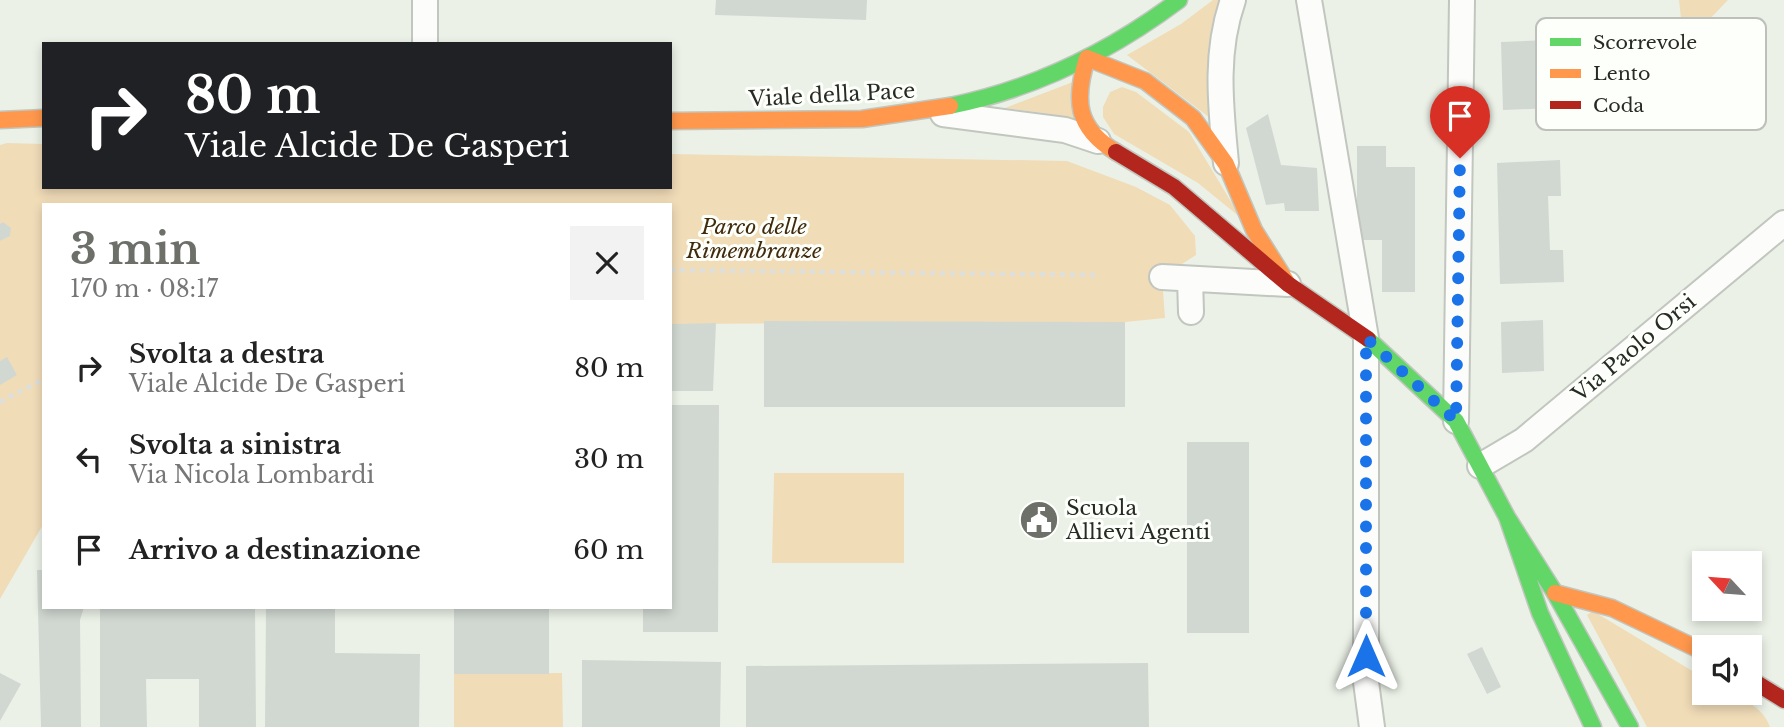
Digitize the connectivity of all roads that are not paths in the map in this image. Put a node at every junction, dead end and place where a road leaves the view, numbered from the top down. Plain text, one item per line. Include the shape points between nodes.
1 (425, 0) edge
2 (1179, 0) edge
3 (1233, 0) edge
4 (1309, 0) edge
5 (1462, 0) edge
6 (425, 42) edge
7 (1087, 58) junction
8 (925, 112) junction
9 (42, 118) edge
10 (0, 120) edge
11 (672, 121) edge
12 (1098, 141) junction
13 (1226, 164) junction
14 (1784, 223) edge
15 (1162, 277) dead end
16 (1190, 279) junction
17 (1288, 284) junction
18 (1191, 312) dead end
19 (1366, 338) junction
20 (1456, 421) junction
21 (1480, 466) junction
22 (1507, 517) junction
23 (1555, 593) junction
24 (1692, 646) edge
25 (1762, 686) edge
26 (1784, 700) edge
27 (1372, 727) edge
28 (1593, 727) edge
29 (1630, 727) edge

1 - 6 street
2 - 7 street, Viale della Pace via 1152,22
3 - 13 street via 1218,81
4 - 19 street
5 - 20 street
7 - 8 street, Viale della Pace via 1016,88
7 - 12 street via 1079,84 1080,112
7 - 13 street via 1145,81 1193,118
8 - 11 street, Viale della Pace via 864,118
8 - 12 street via 1065,130
9 - 10 street
12 - 17 street via 1174,187
13 - 17 street via 1254,229
14 - 21 street, Via Paolo Orsi via 1524,440
15 - 16 street
16 - 17 street
16 - 18 street
17 - 19 street
19 - 20 street
19 - 27 street via 1366,682
20 - 21 street
21 - 22 street
22 - 23 street
22 - 28 street via 1539,613
23 - 24 street via 1612,608
23 - 29 street
25 - 26 street

